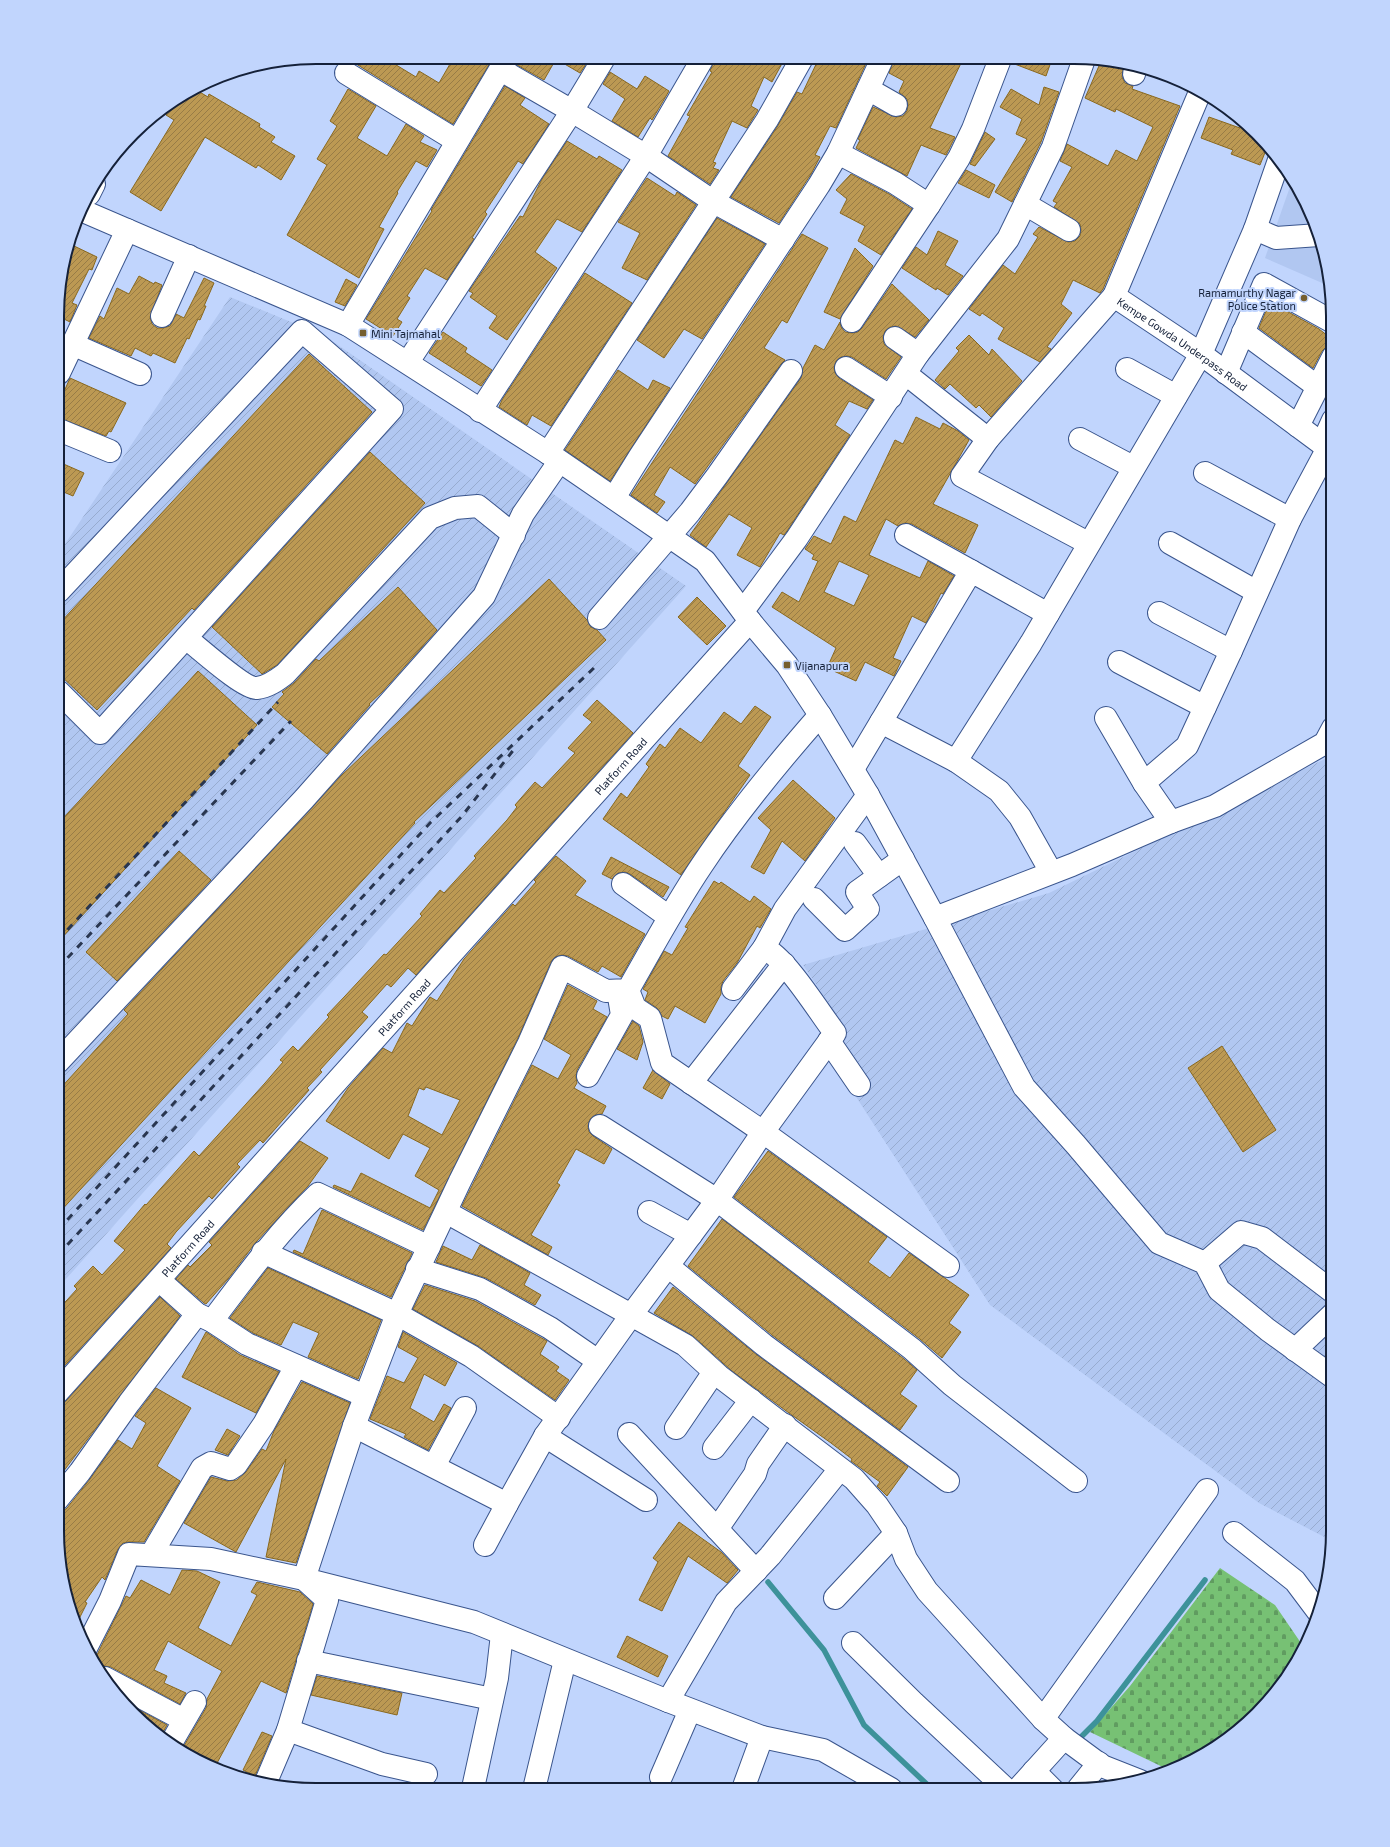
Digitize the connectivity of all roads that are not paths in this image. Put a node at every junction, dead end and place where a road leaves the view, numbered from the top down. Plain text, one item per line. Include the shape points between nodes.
1 (504, 64) edge
2 (600, 64) edge
3 (700, 64) edge
4 (799, 64) edge
5 (880, 64) edge
6 (998, 64) edge
7 (1082, 65) edge
8 (346, 73) dead end
9 (868, 89) junction
10 (1198, 97) edge
11 (896, 105) dead end
12 (572, 110) junction
13 (457, 142) junction
14 (838, 153) junction
15 (646, 156) junction
16 (1277, 167) edge
17 (714, 202) junction
18 (1025, 204) junction
19 (929, 205) junction
20 (86, 213) edge
21 (1255, 229) junction
22 (127, 230) junction
23 (1069, 230) dead end
24 (1313, 235) edge
25 (783, 240) junction
26 (189, 256) junction
27 (1114, 296) junction
28 (162, 316) dead end
29 (1326, 318) edge
30 (852, 321) dead end
31 (348, 325) junction
32 (1244, 332) junction
33 (895, 338) dead end
34 (72, 344) junction
35 (918, 354) junction
36 (1201, 354) junction
37 (64, 361) edge
38 (408, 362) junction
39 (846, 368) dead end
40 (1127, 369) dead end
41 (791, 371) dead end
42 (1326, 371) edge
43 (1226, 373) junction
44 (140, 374) dead end
45 (906, 374) junction
46 (1318, 387) junction
47 (1176, 396) junction
48 (891, 397) junction
49 (480, 411) junction
50 (1298, 426) junction
51 (64, 432) edge
52 (988, 439) junction
53 (1080, 439) dead end
54 (1326, 447) edge
55 (110, 452) dead end
56 (1326, 452) edge
57 (554, 458) junction
58 (1133, 468) junction
59 (1205, 473) dead end
60 (614, 498) junction
61 (1290, 519) junction
62 (514, 535) junction
63 (906, 535) dead end
64 (669, 536) junction
65 (1088, 543) junction
66 (1170, 543) dead end
67 (971, 571) junction
68 (64, 586) edge
69 (1258, 592) junction
70 (1159, 613) dead end
71 (1048, 614) junction
72 (746, 616) junction
73 (600, 618) dead end
74 (186, 638) junction
75 (1232, 651) junction
76 (1119, 662) dead end
77 (64, 698) edge
78 (1205, 707) junction
79 (820, 714) junction
80 (1106, 718) dead end
81 (881, 722) junction
82 (1326, 741) edge
83 (956, 761) junction
84 (853, 769) junction
85 (1144, 783) junction
86 (868, 795) junction
87 (1171, 822) junction
88 (855, 843) dead end
89 (903, 859) junction
90 (1051, 872) junction
91 (879, 876) junction
92 (623, 884) dead end
93 (814, 899) dead end
94 (669, 917) junction
95 (935, 918) junction
96 (764, 948) junction
97 (784, 964) junction
98 (733, 989) dead end
99 (623, 990) junction
100 (829, 1041) junction
101 (64, 1056) edge
102 (588, 1076) dead end
103 (691, 1083) junction
104 (859, 1084) dead end
105 (600, 1126) dead end
106 (763, 1132) junction
107 (717, 1200) junction
108 (446, 1212) junction
109 (649, 1212) dead end
110 (691, 1235) junction
111 (429, 1247) junction
112 (263, 1252) junction
113 (1205, 1263) junction
114 (668, 1266) junction
115 (948, 1266) dead end
116 (418, 1269) junction
117 (159, 1280) junction
118 (1326, 1287) edge
119 (398, 1314) junction
120 (632, 1314) junction
121 (204, 1317) junction
122 (1326, 1320) edge
123 (1295, 1350) junction
124 (598, 1361) junction
125 (296, 1366) junction
126 (714, 1372) junction
127 (1326, 1373) edge
128 (64, 1384) edge
129 (366, 1396) junction
130 (751, 1400) junction
131 (465, 1408) dead end
132 (559, 1418) junction
133 (785, 1425) junction
134 (354, 1426) junction
135 (676, 1428) dead end
136 (629, 1434) dead end
137 (545, 1436) junction
138 (714, 1448) dead end
139 (434, 1466) junction
140 (840, 1469) junction
141 (948, 1481) dead end
142 (1076, 1481) dead end
143 (1207, 1490) dead end
144 (64, 1491) edge
145 (646, 1500) dead end
146 (507, 1504) junction
147 (717, 1529) junction
148 (896, 1533) junction
149 (1234, 1533) dead end
150 (485, 1544) dead end
151 (151, 1555) junction
152 (756, 1571) junction
153 (304, 1579) junction
154 (835, 1598) dead end
155 (1315, 1606) edge
156 (502, 1634) junction
157 (87, 1636) edge
158 (853, 1643) dead end
159 (565, 1660) junction
160 (308, 1661) junction
161 (116, 1684) edge
162 (492, 1699) junction
163 (668, 1701) junction
164 (195, 1702) dead end
165 (690, 1710) junction
166 (1043, 1719) junction
167 (184, 1720) junction
168 (288, 1730) junction
169 (762, 1737) junction
170 (174, 1738) edge
171 (1070, 1742) junction
172 (1099, 1763) junction
173 (1034, 1771) junction
174 (426, 1774) dead end
175 (1129, 1776) edge
176 (661, 1777) dead end
177 (268, 1778) edge
178 (1083, 1782) edge
179 (474, 1783) edge
180 (535, 1783) edge
181 (745, 1783) edge
182 (879, 1783) edge
183 (1000, 1783) edge
184 (1023, 1783) edge
185 (1046, 1783) edge

1 - 12 street
1 - 13 street
2 - 12 street
3 - 15 street
4 - 17 street via 767,120
5 - 9 street
6 - 19 street via 959,158
7 - 18 street, Platform Road via 1053,147
8 - 13 street
9 - 11 street
9 - 14 street
10 - 27 street, Kempe Gowda Underpass Road
12 - 15 street
12 - 38 street
13 - 31 street
14 - 19 street via 895,183
14 - 25 street
15 - 17 street
15 - 49 street
16 - 21 street
17 - 25 street
17 - 57 street via 604,366
18 - 23 street
18 - 35 street, Platform Road via 1008,239
19 - 30 street
20 - 22 street
21 - 24 street via 1276,238
21 - 36 street
22 - 26 street
22 - 34 street
25 - 60 street
26 - 28 street
26 - 31 street
27 - 36 street, Kempe Gowda Underpass Road
27 - 52 street
29 - 32 street via 1264,284
31 - 38 street
32 - 43 street
32 - 46 street
33 - 35 street
34 - 37 street
34 - 44 street
35 - 45 street, Platform Road
36 - 43 street, Kempe Gowda Underpass Road
36 - 47 street
38 - 49 street
39 - 48 street
40 - 47 street
41 - 64 street via 718,476
42 - 46 street
43 - 50 street, Kempe Gowda Underpass Road
45 - 48 street, Platform Road
45 - 52 street
46 - 50 street
47 - 58 street
48 - 72 street, Platform Road
49 - 57 street
50 - 54 street, Kempe Gowda Underpass Road
51 - 55 street
52 - 65 street via 962,476
53 - 58 street
56 - 61 street
57 - 60 street
57 - 62 street
58 - 65 street
59 - 61 street
60 - 64 street
61 - 69 street
62 - 74 street via 478,506 455,508 430,518 285,674 270,684 256,688 240,681
62 - 101 street via 484,596 304,799
63 - 67 street
64 - 72 street via 705,561
64 - 73 street
65 - 71 street
66 - 69 street
67 - 71 street
67 - 81 street
68 - 74 street via 302,331 392,409
69 - 75 street
70 - 75 street
71 - 83 street
72 - 79 street via 787,665
72 - 117 street, Platform Road
74 - 77 street via 100,734
75 - 78 street
76 - 78 street
78 - 85 street via 1187,746
79 - 84 street
79 - 94 street via 758,788 703,864
80 - 85 street
81 - 83 street
81 - 84 street
82 - 87 street via 1216,806
83 - 90 street via 999,791 1020,817
84 - 86 street
85 - 87 street
86 - 89 street
86 - 96 street via 785,909
87 - 90 street
88 - 91 street
89 - 91 street
89 - 95 street
90 - 95 street
91 - 93 street via 857,892 868,909 844,930
92 - 94 street
94 - 99 street
95 - 113 street via 1024,1087 1159,1244
96 - 97 street via 771,951
96 - 98 street
97 - 100 street via 835,1033
97 - 103 street
99 - 102 street via 622,1015
99 - 103 street via 635,1008 650,1018 662,1063
99 - 108 street via 606,991 562,967 529,1043
100 - 104 street
100 - 106 street
103 - 106 street
105 - 107 street
106 - 107 street
106 - 115 street
107 - 110 street
107 - 142 street via 912,1349 952,1385
108 - 111 street
108 - 120 street
109 - 110 street
110 - 114 street
111 - 112 street via 318,1194
111 - 116 street
112 - 119 street
112 - 121 street
113 - 118 street via 1241,1232 1262,1238
113 - 123 street via 1219,1290
114 - 120 street
114 - 141 street via 764,1345
116 - 119 street
116 - 124 street via 480,1289 550,1328
117 - 121 street
117 - 128 street, Platform Road
119 - 129 street
119 - 132 street via 470,1356
120 - 124 street
120 - 126 street via 685,1345
121 - 125 street via 247,1344
121 - 144 street via 129,1403
122 - 123 street
123 - 127 street
124 - 132 street
125 - 129 street
125 - 151 street via 264,1424 236,1465 230,1469 211,1462 202,1468
126 - 130 street
126 - 135 street
129 - 134 street
130 - 133 street
130 - 138 street
131 - 139 street
132 - 137 street
133 - 140 street
133 - 147 street
134 - 139 street
134 - 153 street
136 - 147 street
137 - 145 street
137 - 146 street
139 - 146 street
140 - 148 street via 854,1479 877,1505
140 - 152 street
143 - 166 street
146 - 150 street
147 - 152 street
148 - 154 street
148 - 166 street via 906,1558 927,1591
149 - 155 street via 1295,1581
151 - 153 street via 211,1559
151 - 157 street via 129,1554 110,1601
152 - 163 street via 726,1602
153 - 156 street via 474,1622
153 - 160 street via 327,1600
156 - 159 street
156 - 162 street
158 - 183 street
159 - 163 street
159 - 180 street
160 - 162 street
160 - 168 street
161 - 167 street
162 - 179 street
163 - 165 street
164 - 167 street
165 - 169 street
165 - 176 street
166 - 171 street
167 - 170 street
168 - 174 street via 382,1764
168 - 177 street
169 - 181 street
169 - 182 street via 823,1750
171 - 172 street
171 - 173 street
172 - 175 street
172 - 178 street
173 - 184 street
173 - 185 street

